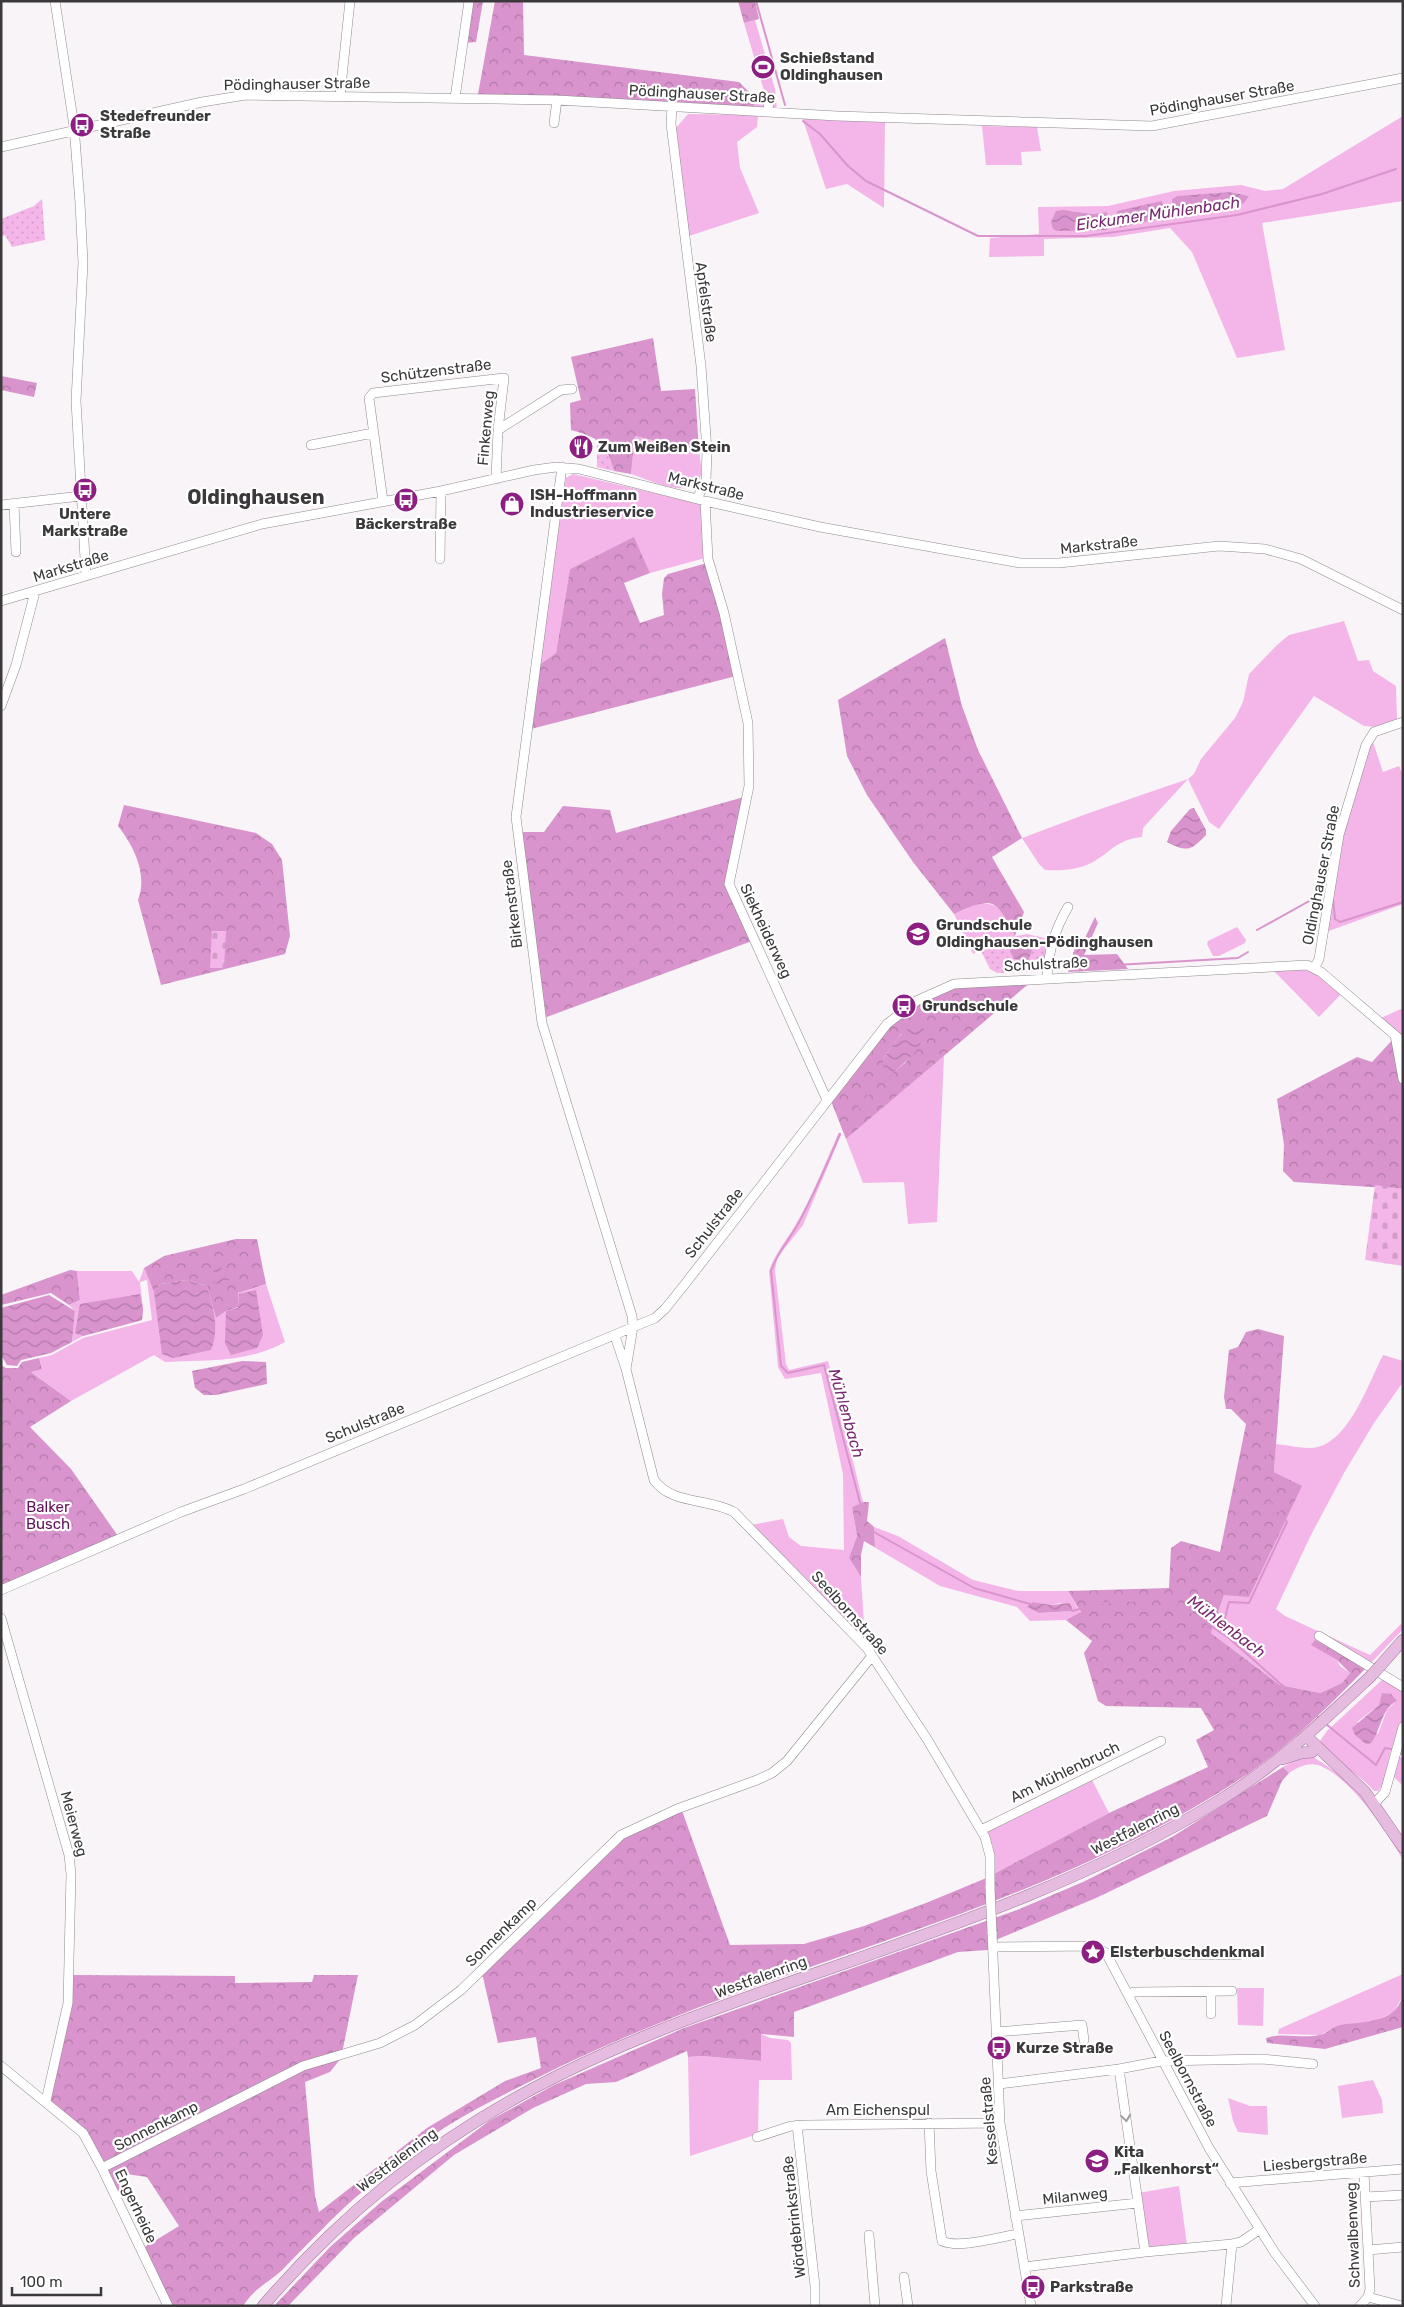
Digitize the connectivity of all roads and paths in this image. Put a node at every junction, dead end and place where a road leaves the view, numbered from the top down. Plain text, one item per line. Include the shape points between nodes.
1 (55, 1) edge
2 (350, 1) edge
3 (469, 1) edge
4 (1403, 78) edge
5 (340, 96) junction
6 (769, 97) dead end
7 (455, 98) junction
8 (557, 100) junction
9 (672, 106) junction
10 (768, 112) junction
11 (554, 122) dead end
12 (73, 131) junction
13 (1, 148) edge
14 (505, 380) joint
15 (572, 389) dead end
16 (498, 430) junction
17 (373, 433) junction
18 (311, 446) dead end
19 (562, 467) junction
20 (496, 479) junction
21 (441, 490) junction
22 (81, 496) junction
23 (701, 500) junction
24 (383, 501) junction
25 (14, 503) junction
26 (1, 505) edge
27 (16, 552) dead end
28 (440, 559) dead end
29 (86, 576) junction
30 (35, 592) junction
31 (1, 601) edge
32 (1403, 610) edge
33 (1, 706) edge
34 (1403, 722) edge
35 (1068, 907) dead end
36 (1315, 967) junction
37 (1047, 978) junction
38 (1395, 1035) junction
39 (1403, 1042) edge
40 (1402, 1068) edge
41 (1403, 1079) edge
42 (827, 1100) junction
43 (633, 1327) junction
44 (615, 1336) junction
45 (626, 1370) junction
46 (1, 1590) edge
47 (1, 1618) edge
48 (1319, 1636) dead end
49 (1403, 1640) edge
50 (872, 1656) junction
51 (1403, 1687) edge
52 (1403, 1727) edge
53 (1303, 1738) junction
54 (1161, 1741) dead end
55 (1312, 1752) junction
56 (1275, 1761) junction
57 (1337, 1767) junction
58 (1374, 1804) junction
59 (981, 1830) junction
60 (1403, 1847) edge
61 (992, 1932) joint
62 (993, 1947) junction
63 (1239, 1956) dead end
64 (1109, 1957) junction
65 (1211, 1991) junction
66 (1232, 1991) dead end
67 (1129, 1994) junction
68 (1211, 2014) dead end
69 (996, 2032) junction
70 (1084, 2040) dead end
71 (1161, 2061) junction
72 (1313, 2064) dead end
73 (1, 2066) edge
74 (1119, 2069) junction
75 (999, 2084) junction
76 (46, 2101) junction
77 (1000, 2123) junction
78 (929, 2124) junction
79 (797, 2125) junction
80 (757, 2137) dead end
81 (102, 2168) junction
82 (1403, 2168) edge
83 (1364, 2172) junction
84 (1230, 2183) junction
85 (1403, 2195) edge
86 (1365, 2196) junction
87 (1138, 2203) junction
88 (1015, 2216) junction
89 (1260, 2229) junction
90 (1018, 2234) junction
91 (869, 2235) dead end
92 (1232, 2244) junction
93 (1403, 2247) edge
94 (1368, 2250) junction
95 (1145, 2252) junction
96 (1024, 2266) junction
97 (904, 2277) dead end
98 (1368, 2297) junction
99 (168, 2306) edge
100 (263, 2306) edge
101 (815, 2306) edge
102 (875, 2306) edge
103 (908, 2306) edge
104 (1031, 2306) edge
105 (1226, 2306) edge
106 (1315, 2306) edge
107 (1360, 2306) edge
108 (1402, 2306) edge

1 - 12 street
2 - 5 street
3 - 7 street
4 - 10 street, Pödinghauser Straße via 1152,126
5 - 7 street, Pödinghauser Straße
5 - 12 street, Pödinghauser Straße via 223,98
6 - 10 street
7 - 8 street, Pödinghauser Straße
8 - 9 street, Pödinghauser Straße
8 - 11 street
9 - 10 street, Pödinghauser Straße
9 - 23 street, Apfelstraße via 671,124 701,366 707,451 706,480
12 - 13 street, Pödinghauser Straße
12 - 22 street via 83,263 76,401
14 - 16 street, Finkenweg
14 - 17 street, Schützenstraße via 501,377 373,393 369,396
15 - 16 street via 560,390
16 - 20 street, Finkenweg
17 - 18 street
17 - 24 street
19 - 20 street, Markstraße
19 - 23 street, Markstraße
19 - 43 street, Birkenstraße via 516,817 542,1022
20 - 21 street, Markstraße
21 - 24 street, Markstraße
21 - 28 street
22 - 25 street
22 - 29 street
23 - 32 street, Markstraße via 820,527 1030,564 1059,564 1219,546 1258,548 1301,559
23 - 42 street, Siekheiderweg via 708,559 724,613 748,723 749,786 729,884
24 - 29 street, Markstraße via 252,526
25 - 26 street
25 - 27 street
29 - 30 street, Markstraße
30 - 31 street, Markstraße
30 - 33 street via 16,666
34 - 36 street, Oldinghauser Straße via 1379,729 1369,737 1366,745 1339,835 1319,959
35 - 37 street via 1052,942
36 - 37 street, Schulstraße via 1293,965
36 - 38 street
37 - 42 street, Schulstraße via 954,984 918,1000 887,1024
38 - 39 street
38 - 40 street
40 - 41 street
42 - 43 street, Schulstraße via 665,1309 655,1318
43 - 44 street, Schulstraße
43 - 45 street, Seelbornstraße
44 - 45 street, Seelbornstraße
44 - 46 street, Schulstraße via 181,1512
45 - 50 street, Seelbornstraße via 654,1480 660,1489 667,1494 718,1505 734,1512 838,1616
47 - 76 street, Meierweg via 70,1855 68,2003
48 - 51 street
49 - 53 main road, Westfalenring, bridge via 1370,1677
50 - 59 street, Seelbornstraße via 927,1739
50 - 81 street, Sonnenkamp via 787,1761 772,1773 676,1809 621,1835 461,1990 415,2025 380,2043 303,2066
52 - 58 street via 1385,1792
53 - 55 main road
53 - 56 main road, Westfalenring
53 - 57 main road
54 - 59 street, Am Mühlenbruch
55 - 56 main road
55 - 57 main road
56 - 100 main road, Westfalenring via 1222,1799 1178,1824 1050,1887 651,2033 535,2087 443,2142 391,2180 310,2254
57 - 58 main road via 1356,1782
58 - 60 main road
59 - 61 street, Seelbornstraße, bridge via 990,1856
61 - 62 street, Kesselstraße
62 - 64 street via 1094,1946
62 - 69 street, Kesselstraße
63 - 64 street
64 - 67 street, Seelbornstraße
65 - 66 street
65 - 67 street
65 - 68 street
67 - 71 street, Seelbornstraße
69 - 70 street via 1082,2026
69 - 75 street, Kesselstraße
71 - 72 street via 1262,2059
71 - 74 street
71 - 84 street, Seelbornstraße
73 - 76 street, Engerheide
74 - 75 street
74 -> 87 street
75 - 77 street, Kesselstraße
76 - 81 street, Engerheide via 83,2133
77 - 78 street, Am Eichenspul
77 - 88 street, Kesselstraße
78 - 79 street, Am Eichenspul
78 - 90 street via 931,2171 942,2241 968,2243
79 - 80 street, Am Eichenspul
79 - 101 street, Wördebrinkstraße
81 - 99 street, Engerheide
82 - 83 street, Liesbergstraße
83 - 84 street, Liesbergstraße
83 - 86 street, Schwalbenweg
84 - 89 street, Seelbornstraße
85 - 86 street
86 - 94 street, Schwalbenweg
87 - 88 street, Milanweg
87 - 95 street
88 - 90 street, Kesselstraße
89 - 92 street
89 - 106 street, Seelbornstraße via 1279,2260
90 - 96 street, Kesselstraße
91 - 102 street
92 - 95 street
92 - 105 street
93 - 94 street
94 - 98 street, Schwalbenweg
95 - 96 street
96 - 104 street, Kesselstraße
97 - 103 street
98 - 107 street
98 - 108 street

